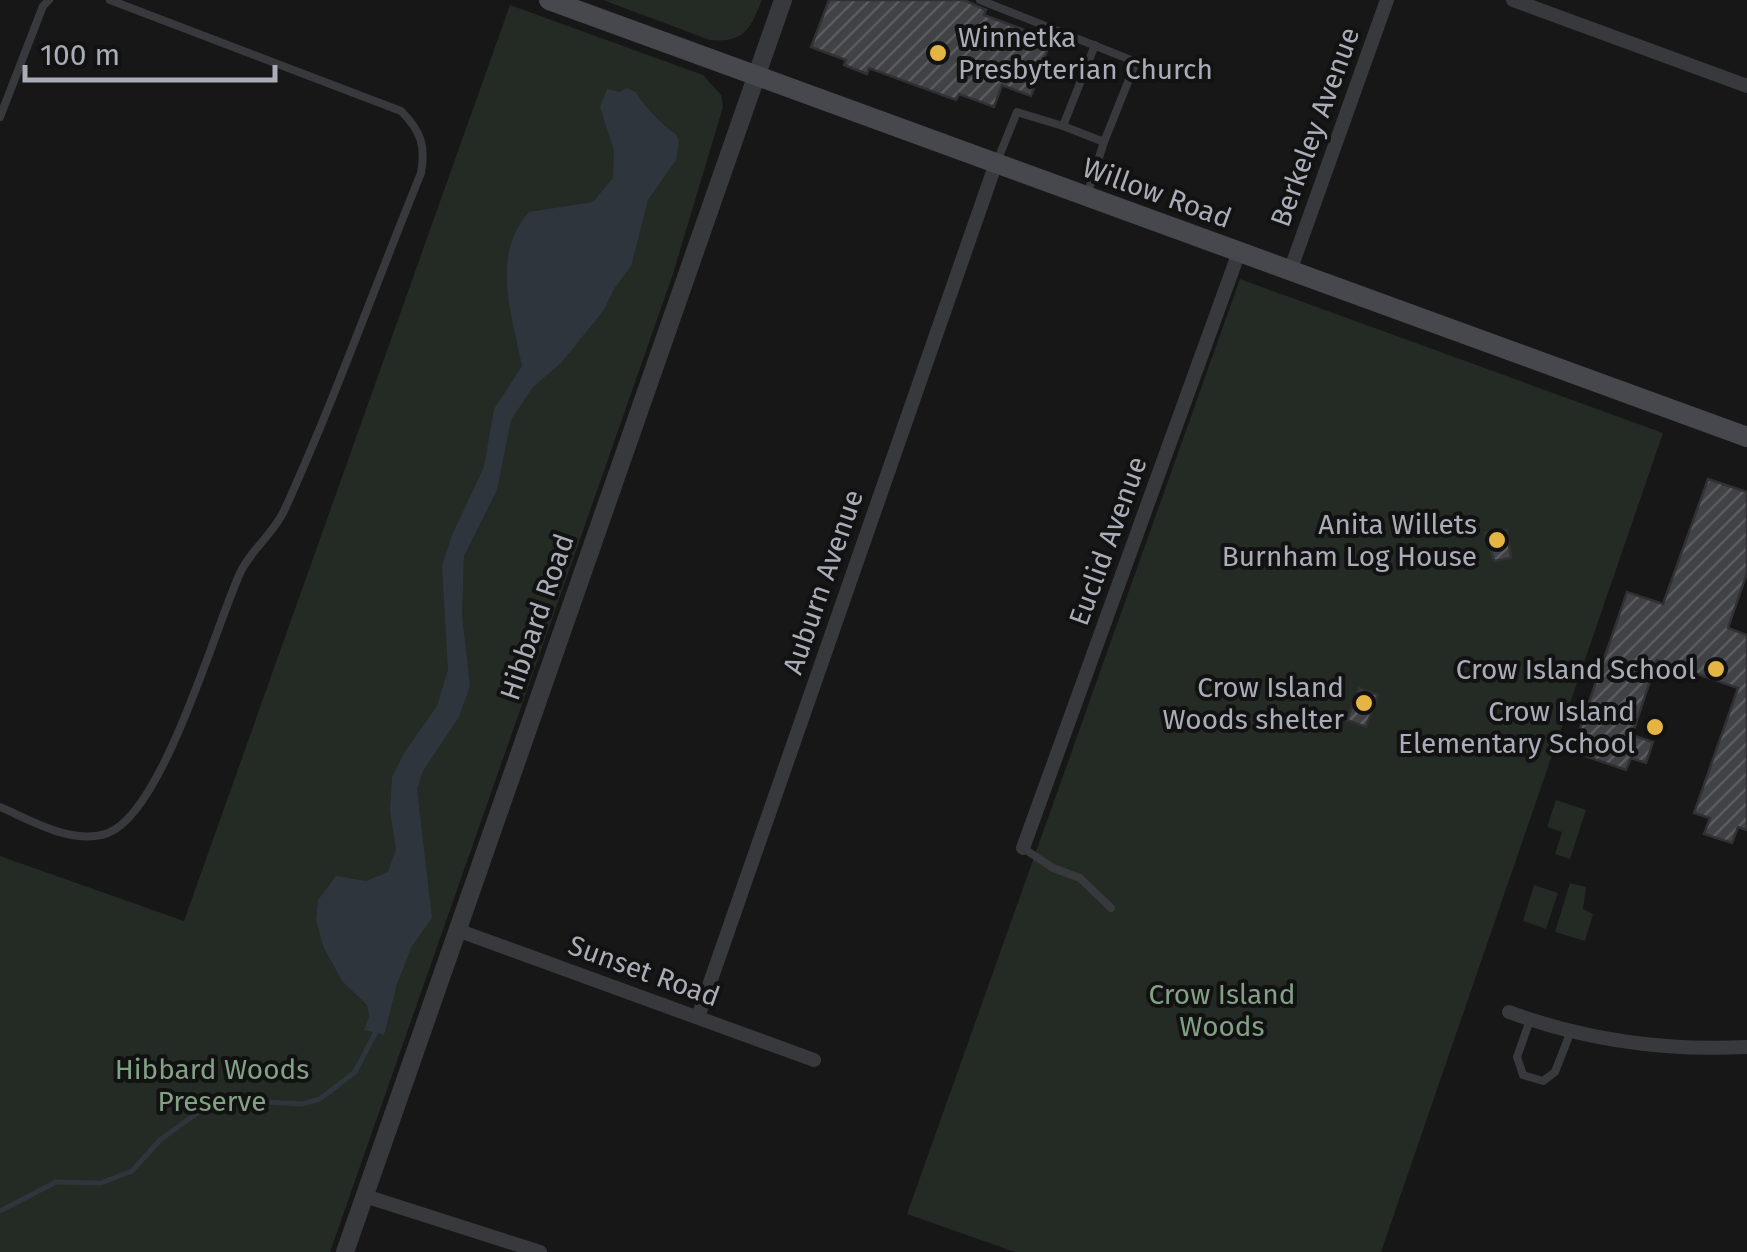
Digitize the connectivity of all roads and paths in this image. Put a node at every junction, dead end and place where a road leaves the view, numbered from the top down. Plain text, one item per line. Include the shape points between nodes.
1 (49, 0) edge
2 (110, 0) edge
3 (548, 0) edge
4 (783, 0) edge
5 (980, 0) edge
6 (1387, 0) edge
7 (1512, 0) edge
8 (1094, 45) junction
9 (756, 76) junction
10 (1747, 86) edge
11 (0, 117) edge
12 (1063, 126) junction
13 (1104, 142) junction
14 (996, 163) junction
15 (1087, 196) junction
16 (1239, 252) junction
17 (1290, 270) junction
18 (1747, 437) edge
19 (0, 807) edge
20 (1023, 848) joint
21 (1111, 908) dead end
22 (456, 930) junction
23 (1509, 1012) dead end
24 (698, 1016) junction
25 (1530, 1020) junction
26 (1571, 1032) junction
27 (1747, 1047) edge
28 (814, 1060) dead end
29 (365, 1196) junction
30 (345, 1252) edge
31 (540, 1252) edge

1 - 11 lane
2 - 19 lane via 401,111 417,127 425,151 282,516 242,569 162,772 134,815 110,833 88,838
3 - 9 main road, Willow Road
4 - 9 street, Hibbard Road
5 - 8 lane
6 - 17 street, Berkeley Avenue
7 - 10 street
8 - 12 lane
8 - 13 lane via 1136,62
9 - 14 main road, Willow Road
9 - 22 street, Hibbard Road
12 - 13 lane
12 - 14 lane via 1018,112
13 - 15 lane
14 - 15 main road, Willow Road
14 - 24 street, Auburn Avenue
15 - 16 main road, Willow Road
16 - 17 main road, Willow Road
16 - 20 street, Euclid Avenue
17 - 18 main road, Willow Road
20 - 21 lane via 1080,878
22 - 24 street, Sunset Road
22 - 29 street, Hibbard Road
23 - 25 street
24 - 28 street, Sunset Road
25 - 26 street
25 - 26 lane via 1516,1056 1522,1075 1532,1078 1555,1072
26 - 27 street via 1675,1046
29 - 30 street, Hibbard Road
29 - 31 street

